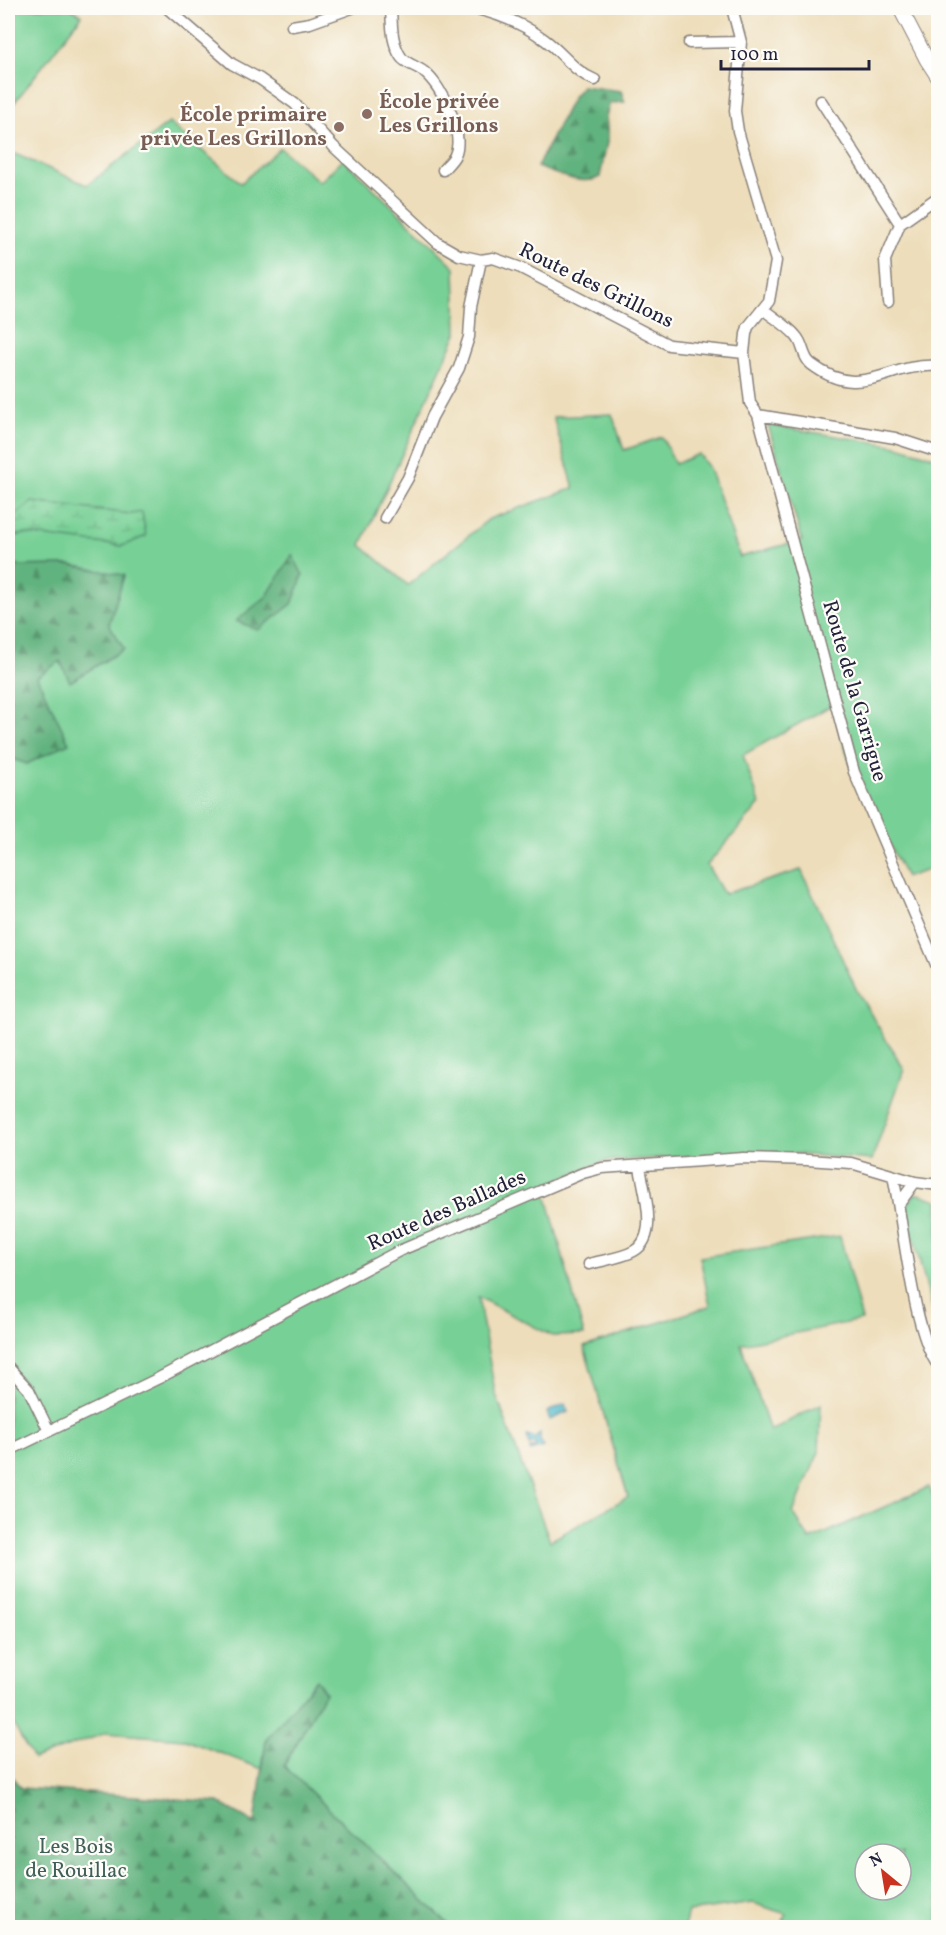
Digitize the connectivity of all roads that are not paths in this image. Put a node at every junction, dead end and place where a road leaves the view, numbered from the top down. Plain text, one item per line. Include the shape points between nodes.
1 (167, 8) edge
2 (352, 8) edge
3 (391, 8) edge
4 (473, 8) edge
5 (732, 8) edge
6 (900, 8) edge
7 (496, 10) edge
8 (292, 26) dead end
9 (741, 42) junction
10 (689, 43) dead end
11 (939, 77) edge
12 (595, 80) dead end
13 (821, 101) dead end
14 (443, 170) dead end
15 (939, 197) edge
16 (900, 224) junction
17 (481, 260) junction
18 (888, 302) dead end
19 (764, 310) junction
20 (744, 353) junction
21 (939, 366) edge
22 (758, 415) junction
23 (939, 452) edge
24 (385, 518) dead end
25 (939, 969) edge
26 (640, 1167) junction
27 (893, 1176) junction
28 (915, 1182) junction
29 (939, 1185) edge
30 (899, 1204) junction
31 (590, 1264) dead end
32 (939, 1365) edge
33 (8, 1367) edge
34 (48, 1429) junction
35 (8, 1451) edge

1 - 17 street, Route des Grillons via 232,64 295,104 416,226 459,255
2 - 8 street
3 - 14 street via 393,43 403,60 425,72 443,94 452,114 456,155
4 - 7 street
5 - 9 street
6 - 11 street
7 - 12 street via 544,39 582,75
9 - 10 street
9 - 19 street via 735,111 738,131 776,261 772,293
13 - 16 street
15 - 16 street
16 - 18 street via 885,260
17 - 20 street, Route des Grillons via 493,258 521,268 669,345
17 - 24 street via 472,298 469,337 459,368
19 - 20 street via 748,327
19 - 21 street via 798,337 810,363 834,377 853,383 921,365
20 - 22 street via 750,403
22 - 23 street via 895,438
22 - 25 street, Route de la Garrigue via 854,772
26 - 27 street, Route des Ballades via 744,1158 807,1160 851,1163
26 - 31 street via 648,1224 645,1240 635,1250
26 - 34 street, Route des Ballades via 583,1173 464,1221 399,1251 159,1378
27 - 28 street, Route des Ballades
27 - 30 street
28 - 29 street, Route des Ballades
28 - 30 street
30 - 32 street via 918,1313 930,1355
33 - 34 street via 29,1390
34 - 35 street, Route des Ballades

